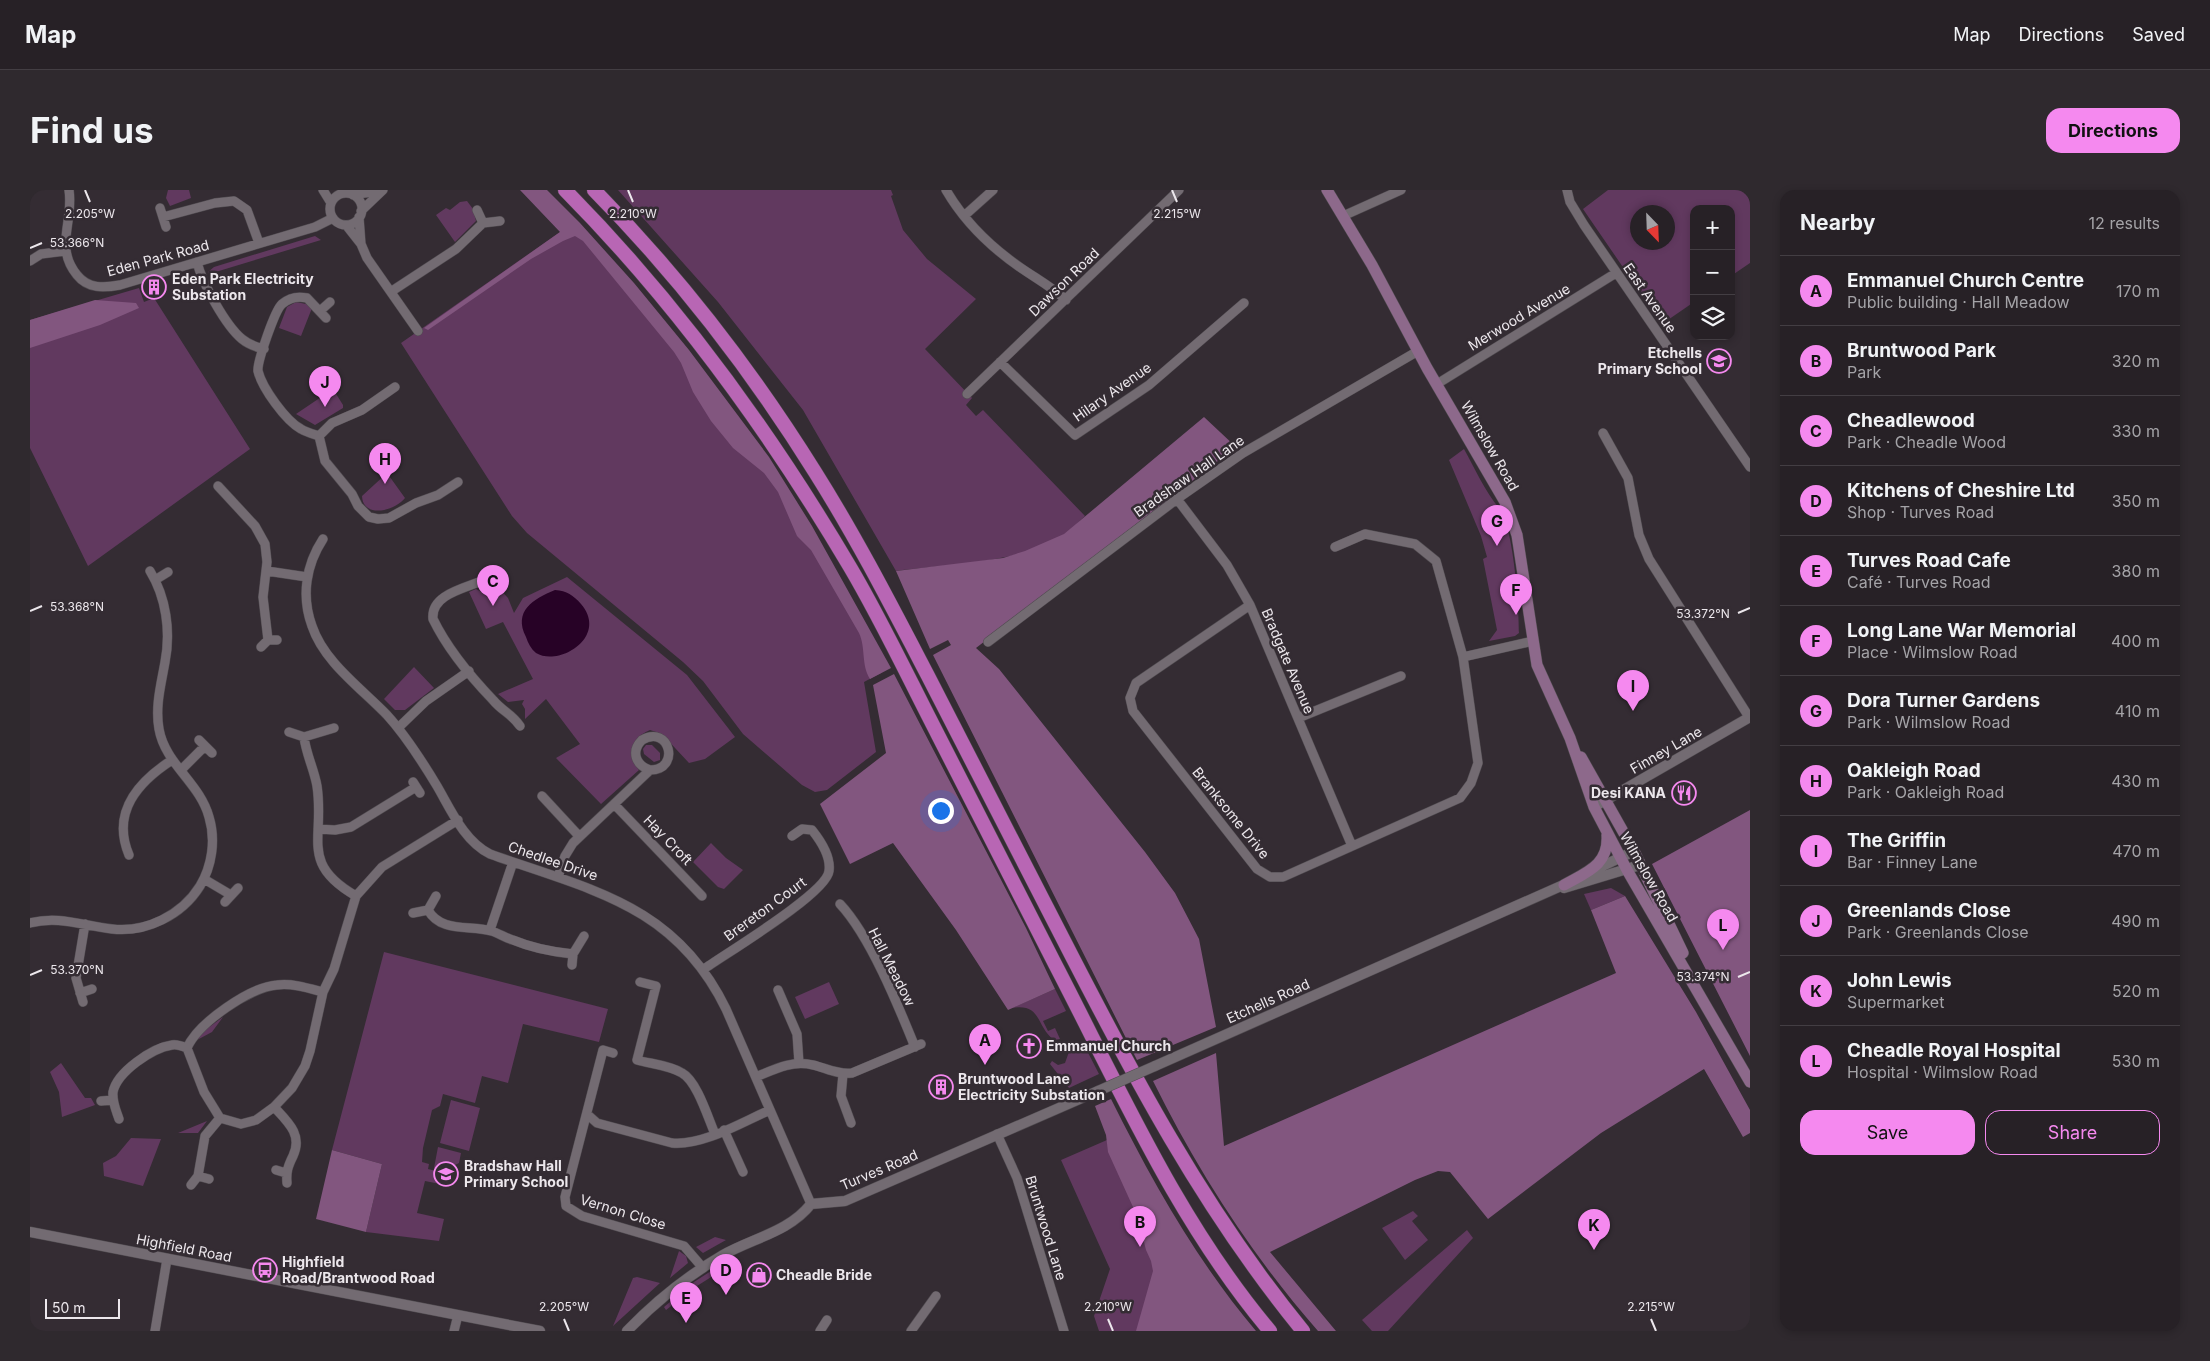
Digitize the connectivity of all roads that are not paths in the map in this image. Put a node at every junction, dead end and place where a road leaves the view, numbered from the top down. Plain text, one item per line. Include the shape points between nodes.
1 (70, 190) edge
2 (323, 190) edge
3 (382, 190) edge
4 (565, 190) edge
5 (594, 190) edge
6 (946, 190) edge
7 (992, 190) edge
8 (1179, 190) edge
9 (1327, 190) edge
10 (1401, 190) edge
11 (1567, 190) edge
12 (345, 193) edge
13 (331, 203) junction
14 (160, 208) dead end
15 (477, 210) dead end
16 (360, 214) junction
17 (964, 216) junction
18 (1343, 216) junction
19 (163, 217) junction
20 (333, 218) junction
21 (500, 221) dead end
22 (483, 223) junction
23 (346, 224) junction
24 (166, 227) dead end
25 (259, 243) junction
26 (361, 244) junction
27 (65, 251) junction
28 (30, 261) edge
29 (197, 262) junction
30 (1616, 273) junction
31 (392, 291) junction
32 (1066, 300) junction
33 (330, 302) dead end
34 (1244, 302) dead end
35 (320, 310) junction
36 (326, 318) dead end
37 (418, 331) dead end
38 (264, 349) junction
39 (1418, 351) junction
40 (1000, 362) junction
41 (1437, 384) junction
42 (395, 388) dead end
43 (967, 394) dead end
44 (1603, 433) dead end
45 (319, 436) junction
46 (1750, 467) edge
47 (458, 482) dead end
48 (218, 486) dead end
49 (1177, 499) junction
50 (323, 539) dead end
51 (1335, 547) dead end
52 (150, 570) dead end
53 (267, 570) junction
54 (168, 572) dead end
55 (496, 574) dead end
56 (307, 577) junction
57 (156, 580) junction
58 (1250, 605) junction
59 (268, 640) junction
60 (278, 640) dead end
61 (1533, 641) junction
62 (988, 642) dead end
63 (261, 647) dead end
64 (1463, 657) junction
65 (469, 671) junction
66 (1401, 676) dead end
67 (1750, 717) edge
68 (1298, 718) junction
69 (520, 726) dead end
70 (334, 728) dead end
71 (398, 728) junction
72 (289, 732) dead end
73 (304, 737) junction
74 (1570, 738) junction
75 (205, 746) dead end
76 (172, 760) junction
77 (181, 770) junction
78 (650, 770) dead end
79 (416, 788) dead end
80 (542, 796) dead end
81 (1607, 799) junction
82 (614, 804) junction
83 (1594, 807) junction
84 (458, 820) junction
85 (318, 829) junction
86 (1606, 833) junction
87 (580, 836) junction
88 (792, 836) dead end
89 (1352, 846) junction
90 (1634, 851) junction
91 (129, 855) dead end
92 (1620, 858) junction
93 (513, 862) junction
94 (1640, 865) junction
95 (1626, 870) junction
96 (558, 877) junction
97 (204, 879) junction
98 (1564, 885) junction
99 (238, 888) dead end
100 (1549, 892) junction
101 (356, 896) junction
102 (436, 896) dead end
103 (702, 896) dead end
104 (840, 904) dead end
105 (428, 910) junction
106 (413, 913) dead end
107 (30, 923) edge
108 (85, 924) junction
109 (490, 930) junction
110 (584, 936) dead end
111 (573, 954) junction
112 (572, 965) dead end
113 (704, 970) junction
114 (640, 982) dead end
115 (92, 989) dead end
116 (778, 990) dead end
117 (323, 992) junction
118 (1716, 1023) junction
119 (187, 1048) junction
120 (613, 1053) dead end
121 (799, 1063) junction
122 (843, 1074) junction
123 (756, 1078) junction
124 (1750, 1082) edge
125 (113, 1100) junction
126 (101, 1101) dead end
127 (274, 1107) junction
128 (770, 1110) junction
129 (588, 1115) junction
130 (220, 1118) junction
131 (119, 1119) dead end
132 (851, 1123) dead end
133 (724, 1130) junction
134 (715, 1134) junction
135 (997, 1134) junction
136 (276, 1170) dead end
137 (743, 1172) dead end
138 (286, 1174) junction
139 (198, 1176) junction
140 (209, 1179) dead end
141 (287, 1183) dead end
142 (192, 1185) dead end
143 (812, 1204) junction
144 (30, 1232) edge
145 (167, 1259) junction
146 (703, 1268) junction
147 (936, 1296) dead end
148 (458, 1315) junction
149 (827, 1320) dead end
150 (155, 1331) edge
151 (454, 1331) edge
152 (540, 1331) edge
153 (626, 1331) edge
154 (820, 1331) edge
155 (912, 1331) edge
156 (1064, 1331) edge
157 (1270, 1331) edge
158 (1303, 1331) edge

1 - 27 street
2 - 13 street
3 - 12 street
3 - 16 street
4 - 157 highway via 686,325 743,400 821,519 876,614 1173,1190 1215,1259
5 - 158 highway via 702,313 761,390 816,473 892,607 1146,1098 1218,1217
6 - 17 street
7 - 17 street
8 - 32 street, Dawson Road
9 - 18 main road, Wilmslow Road
10 - 18 street
11 - 30 street, East Avenue via 1570,202
12 - 13 street
12 - 16 street via 360,202
13 - 20 street
14 - 19 street
15 - 22 street
16 - 23 street via 353,223
16 - 26 street
17 - 32 street via 993,247 1051,286
18 - 39 main road, Wilmslow Road
19 - 24 street
19 - 25 street via 234,201 247,210
20 - 23 street
20 - 25 street, Eden Park Road via 315,227
21 - 22 street
22 - 31 street via 456,249
23 - 26 street
25 - 29 street, Eden Park Road
26 - 31 street via 372,268
27 - 28 street via 41,254
27 - 29 street, Eden Park Road via 79,278 89,285 104,287
29 - 38 street via 203,283 234,331 244,341
30 - 41 street, Merwood Avenue
30 - 46 street, East Avenue
31 - 37 street
32 - 40 street, Dawson Road
33 - 35 street
34 - 40 street, Hilary Avenue via 1150,385 1075,435
35 - 36 street
35 - 38 street via 307,298 295,297 283,303 275,315
38 - 45 street via 258,371 272,398 294,425
39 - 41 main road, Wilmslow Road
39 - 49 street, Bradshaw Hall Lane via 1243,453
40 - 43 street, Dawson Road
41 - 61 main road, Wilmslow Road via 1484,464 1514,524 1525,574
42 - 45 street via 386,399 332,423
44 - 67 street via 1628,478 1639,535 1649,559
45 - 47 street via 325,461 370,517 389,518 442,486
48 - 53 street via 262,537
49 - 58 street, Bradgate Avenue via 1227,565
49 - 62 street, Bradshaw Hall Lane
50 - 56 street, Chedlee Drive via 312,558
51 - 64 street, Branksome Drive via 1365,534 1415,544 1436,561
52 - 57 street
53 - 56 street
53 - 59 street via 263,597
54 - 57 street
55 - 65 street via 484,582 442,597 432,613 436,625
56 - 71 street, Chedlee Drive via 307,610 319,640 342,670
57 - 76 street via 168,632 157,703 158,722 163,743
58 - 68 street, Bradgate Avenue
58 - 89 street, Branksome Drive via 1136,683 1130,698 1133,711 1257,870 1270,877 1283,878
59 - 60 street
59 - 63 street
61 - 64 street
61 - 74 main road, Wilmslow Road via 1543,681
64 - 89 street, Branksome Drive via 1478,763 1471,783 1460,798
65 - 69 street via 498,706 512,714
65 - 71 street via 426,701
66 - 68 street
67 - 81 street, Finney Lane
68 - 89 street, Bradgate Avenue
70 - 73 street
71 - 84 street, Chedlee Drive
72 - 73 street
73 - 85 street via 316,785
74 - 81 main road, Wilmslow Road
74 - 83 main road, Wilmslow Road
75 - 77 street
76 - 77 street
76 - 91 street via 146,778 131,799 123,832
77 - 97 street via 202,797 210,820 212,848
78 - 82 street
79 - 85 street via 351,827
80 - 87 street
81 - 83 street, Finney Lane
81 - 90 main road, Wilmslow Road
82 - 87 street
82 - 103 street, Hay Croft
83 - 86 main road, Wilmslow Road
84 - 93 street, Chedlee Drive via 478,846
84 - 101 street via 382,867
85 - 101 street via 318,853 324,870 336,884
86 - 92 main road, Wilmslow Road
86 - 98 main road via 1608,848 1596,866
87 - 96 street via 565,856
88 - 113 street, Brereton Court via 802,829 812,830 826,856 830,869 827,877 792,910
90 - 92 street, Etchells Road
90 - 94 main road, Wilmslow Road
92 - 95 main road, Wilmslow Road
92 - 98 street, Etchells Road
93 - 96 street, Chedlee Drive
93 - 109 street
94 - 95 street, Etchells Road
94 - 118 main road, Wilmslow Road
95 - 100 street, Etchells Road
95 - 118 main road, Wilmslow Road
96 - 113 street, Chedlee Drive via 611,897 651,918 680,942
97 - 99 street via 228,899
97 - 108 street via 183,907 158,922 114,930
98 - 100 street, Etchells Road
100 - 135 street, Etchells Road, bridge
101 - 117 street via 334,969
102 - 105 street
104 - 122 street, Hall Meadow via 877,964 918,1046 860,1071
105 - 106 street
105 - 109 street via 440,922
107 - 108 street via 58,919
108 - 115 street via 77,969 81,998
109 - 111 street via 546,950
110 - 111 street
111 - 112 street
113 - 123 street, Chedlee Drive via 726,1009
114 - 134 street via 656,986 637,1060 676,1070 688,1077
116 - 121 street via 797,1034
117 - 119 street via 284,984 260,989 200,1028
117 - 127 street via 305,1066 292,1088
118 - 124 main road, Wilmslow Road
119 - 125 street via 172,1044 131,1066 118,1079
119 - 130 street via 204,1092
120 - 129 street, Vernon Close via 604,1047
121 - 122 street, Hall Meadow
121 - 123 street, Hall Meadow via 782,1066
122 - 132 street via 840,1096
123 - 128 street, Chedlee Drive
125 - 126 street
125 - 131 street
127 - 130 street via 248,1123 234,1124
127 - 138 street via 292,1127 297,1139
128 - 133 street
128 - 143 street, Chedlee Drive
129 - 134 street via 597,1123 672,1143 693,1143
129 - 146 street, Vernon Close via 565,1197 566,1206 582,1216 684,1246
130 - 139 street via 206,1136
133 - 134 street
133 - 137 street
135 - 143 street, Turves Road via 845,1201
135 - 156 street, Bruntwood Lane via 1016,1178
136 - 138 street
138 - 141 street
139 - 140 street
139 - 142 street
143 - 146 street via 794,1223 740,1246
144 - 145 street, Highfield Road
145 - 148 street, Highfield Road
145 - 150 street
146 - 153 street
147 - 155 street
148 - 151 street
148 - 152 street, Highfield Road
149 - 154 street

